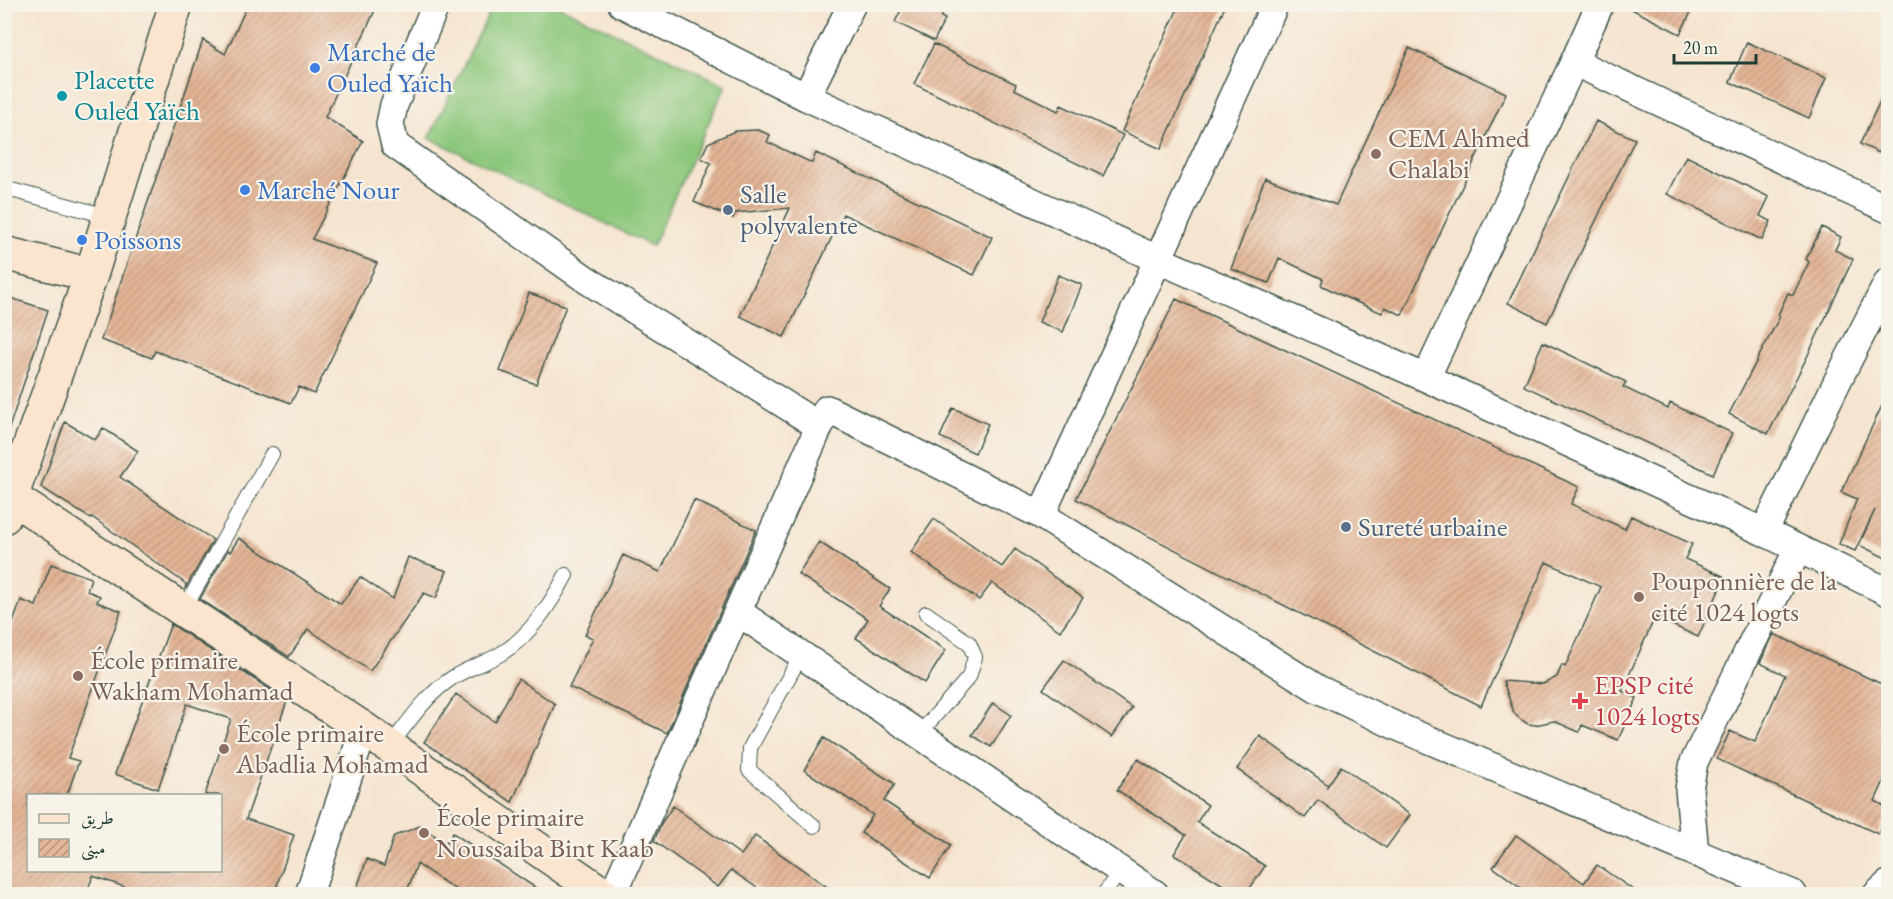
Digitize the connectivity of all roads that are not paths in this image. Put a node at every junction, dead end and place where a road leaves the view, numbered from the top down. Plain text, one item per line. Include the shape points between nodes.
1 (176, 4) edge
2 (436, 4) edge
3 (622, 4) edge
4 (852, 4) edge
5 (1275, 4) edge
6 (1600, 4) edge
7 (1574, 62) junction
8 (806, 97) junction
9 (4, 189) edge
10 (1888, 209) edge
11 (110, 217) junction
12 (4, 253) edge
13 (1157, 259) junction
14 (91, 275) junction
15 (1888, 282) edge
16 (1426, 378) junction
17 (819, 426) junction
18 (272, 454) dead end
19 (8, 507) edge
20 (1041, 515) junction
21 (1764, 532) junction
22 (1798, 549) junction
23 (566, 575) dead end
24 (1888, 592) edge
25 (183, 611) junction
26 (738, 612) junction
27 (926, 613) dead end
28 (801, 655) junction
29 (919, 734) junction
30 (377, 738) junction
31 (814, 826) dead end
32 (1695, 853) junction
33 (1120, 871) junction
34 (1888, 884) edge
35 (309, 894) edge
36 (603, 894) edge
37 (613, 894) edge
38 (1104, 894) edge
39 (1155, 894) edge
40 (1793, 894) edge
41 (1877, 894) edge

1 - 11 street
2 - 17 street via 394,105 390,124 395,145 587,280
3 - 8 street
4 - 8 street
5 - 13 street
6 - 7 street
7 - 10 street
7 - 16 street
8 - 13 street
9 - 11 lane
11 - 14 street
12 - 14 street
13 - 16 street
13 - 20 street
14 - 19 street
15 - 21 street
16 - 21 street
17 - 20 street via 827,409
17 - 26 street
18 - 25 lane
19 - 25 street
20 - 32 street via 1318,689
21 - 22 street
22 - 24 street
22 - 32 street via 1694,762 1689,789
23 - 30 lane via 536,623 505,652 452,678
25 - 30 street
26 - 28 street
26 - 37 street
27 - 29 lane via 969,643 975,657 969,677
28 - 29 street
28 - 31 lane via 750,748 749,770
29 - 33 street
30 - 35 street
30 - 36 street
32 - 40 street
33 - 38 lane
33 - 39 street
34 - 41 street

